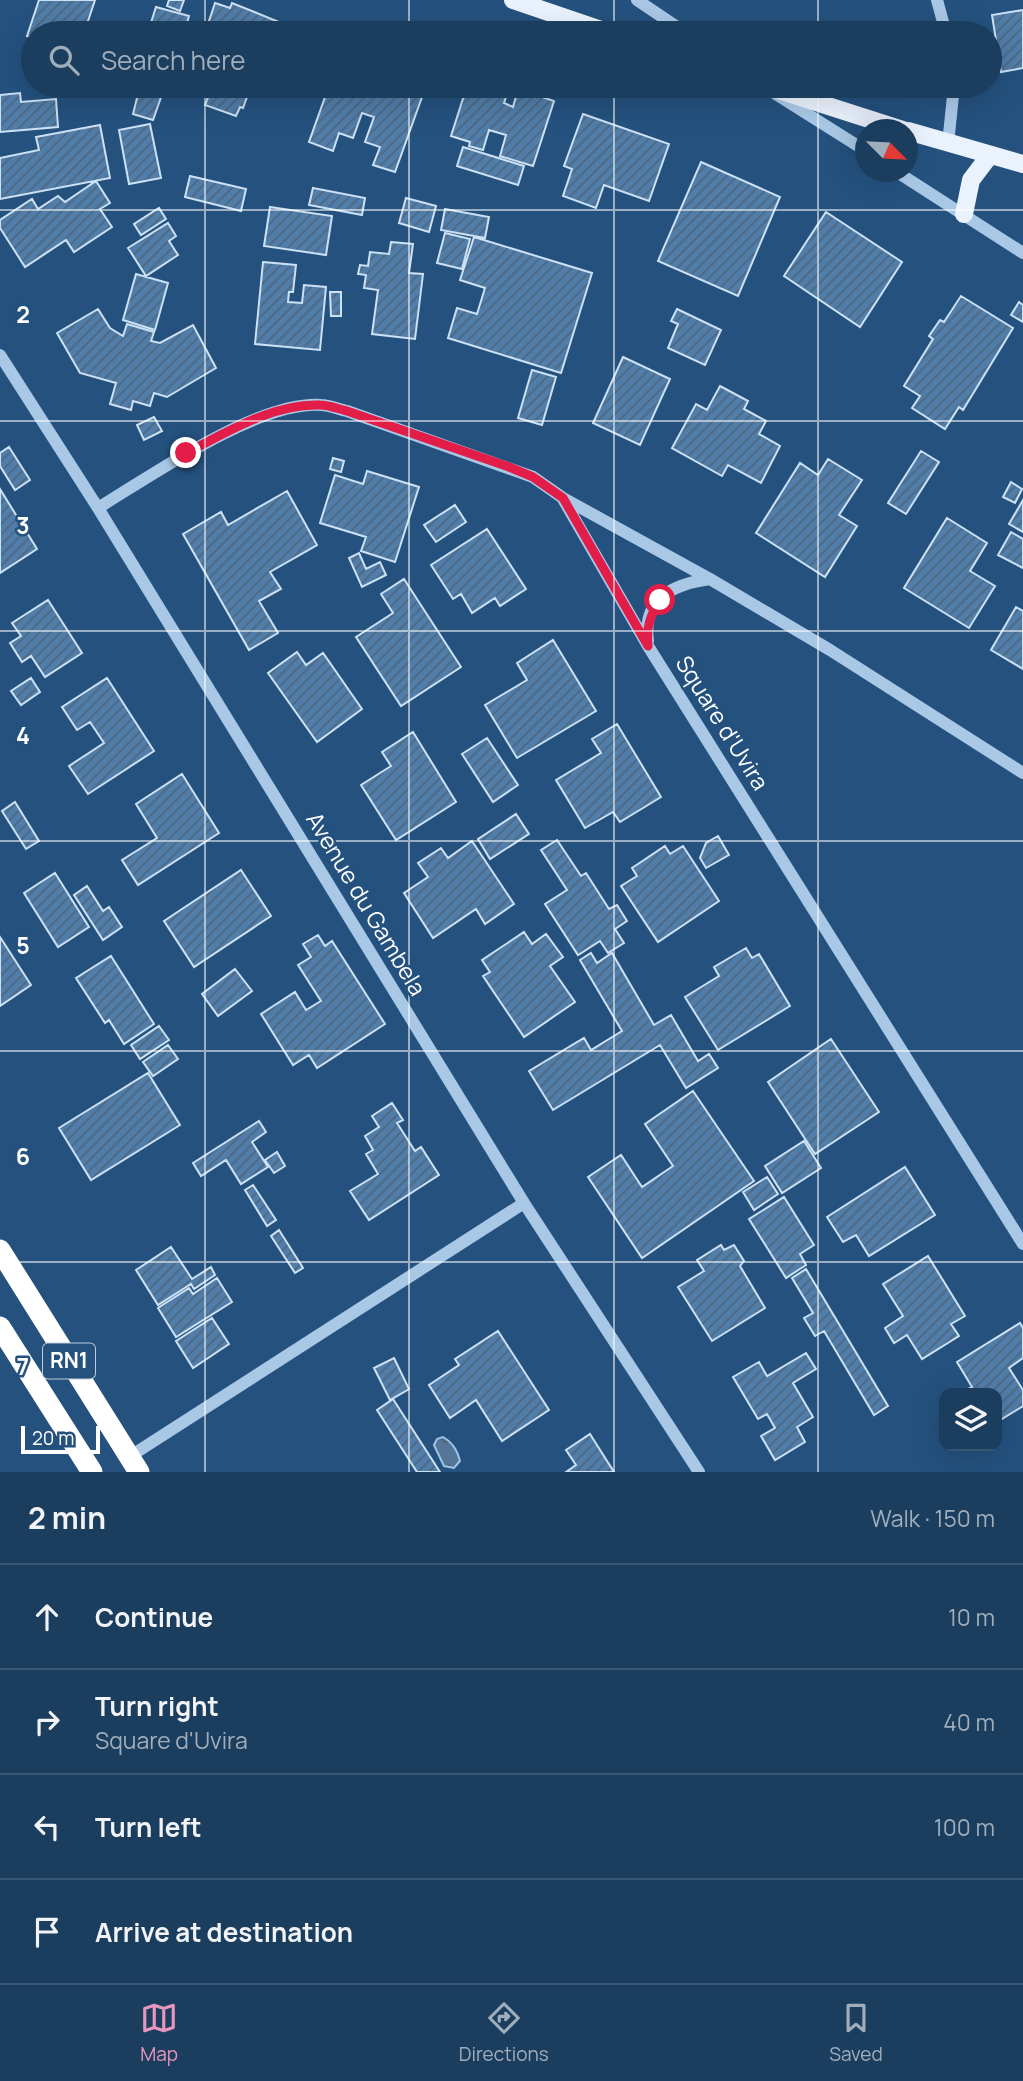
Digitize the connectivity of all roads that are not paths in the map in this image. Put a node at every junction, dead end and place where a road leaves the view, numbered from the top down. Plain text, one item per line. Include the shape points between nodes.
1 (513, 0) edge
2 (637, 0) edge
3 (937, 0) edge
4 (575, 21) edge
5 (668, 21) edge
6 (943, 21) edge
7 (783, 98) edge
8 (802, 98) edge
9 (953, 98) edge
10 (870, 119) edge
11 (918, 134) edge
12 (855, 144) edge
13 (948, 144) junction
14 (990, 155) junction
15 (1023, 164) edge
16 (913, 182) edge
17 (964, 214) junction
18 (1023, 253) edge
19 (0, 355) edge
20 (563, 498) junction
21 (98, 508) junction
22 (710, 579) junction
23 (648, 646) junction
24 (1023, 773) edge
25 (524, 1203) junction
26 (1023, 1244) edge
27 (0, 1250) edge
28 (0, 1327) edge
29 (134, 1464) edge
30 (92, 1472) edge
31 (699, 1472) edge

1 - 4 main road
2 - 5 street
3 - 6 street
7 - 12 street
8 - 10 main road
9 - 13 street
11 - 13 main road
13 - 14 main road
14 - 15 main road
14 - 17 main road via 971,180
16 - 17 street
17 - 18 street
19 - 21 street, Avenue du Gambela
20 - 21 street via 509,467 321,405 279,411 241,425
20 - 22 street
20 - 23 street, Square d'Uvira
21 - 25 street, Avenue du Gambela
22 - 23 street via 685,583 660,600 649,616
22 - 24 street
23 - 26 street, Square d'Uvira
25 - 29 street
25 - 31 street, Avenue du Gambela
27 - 29 highway, RN1
28 - 30 highway, RN1

